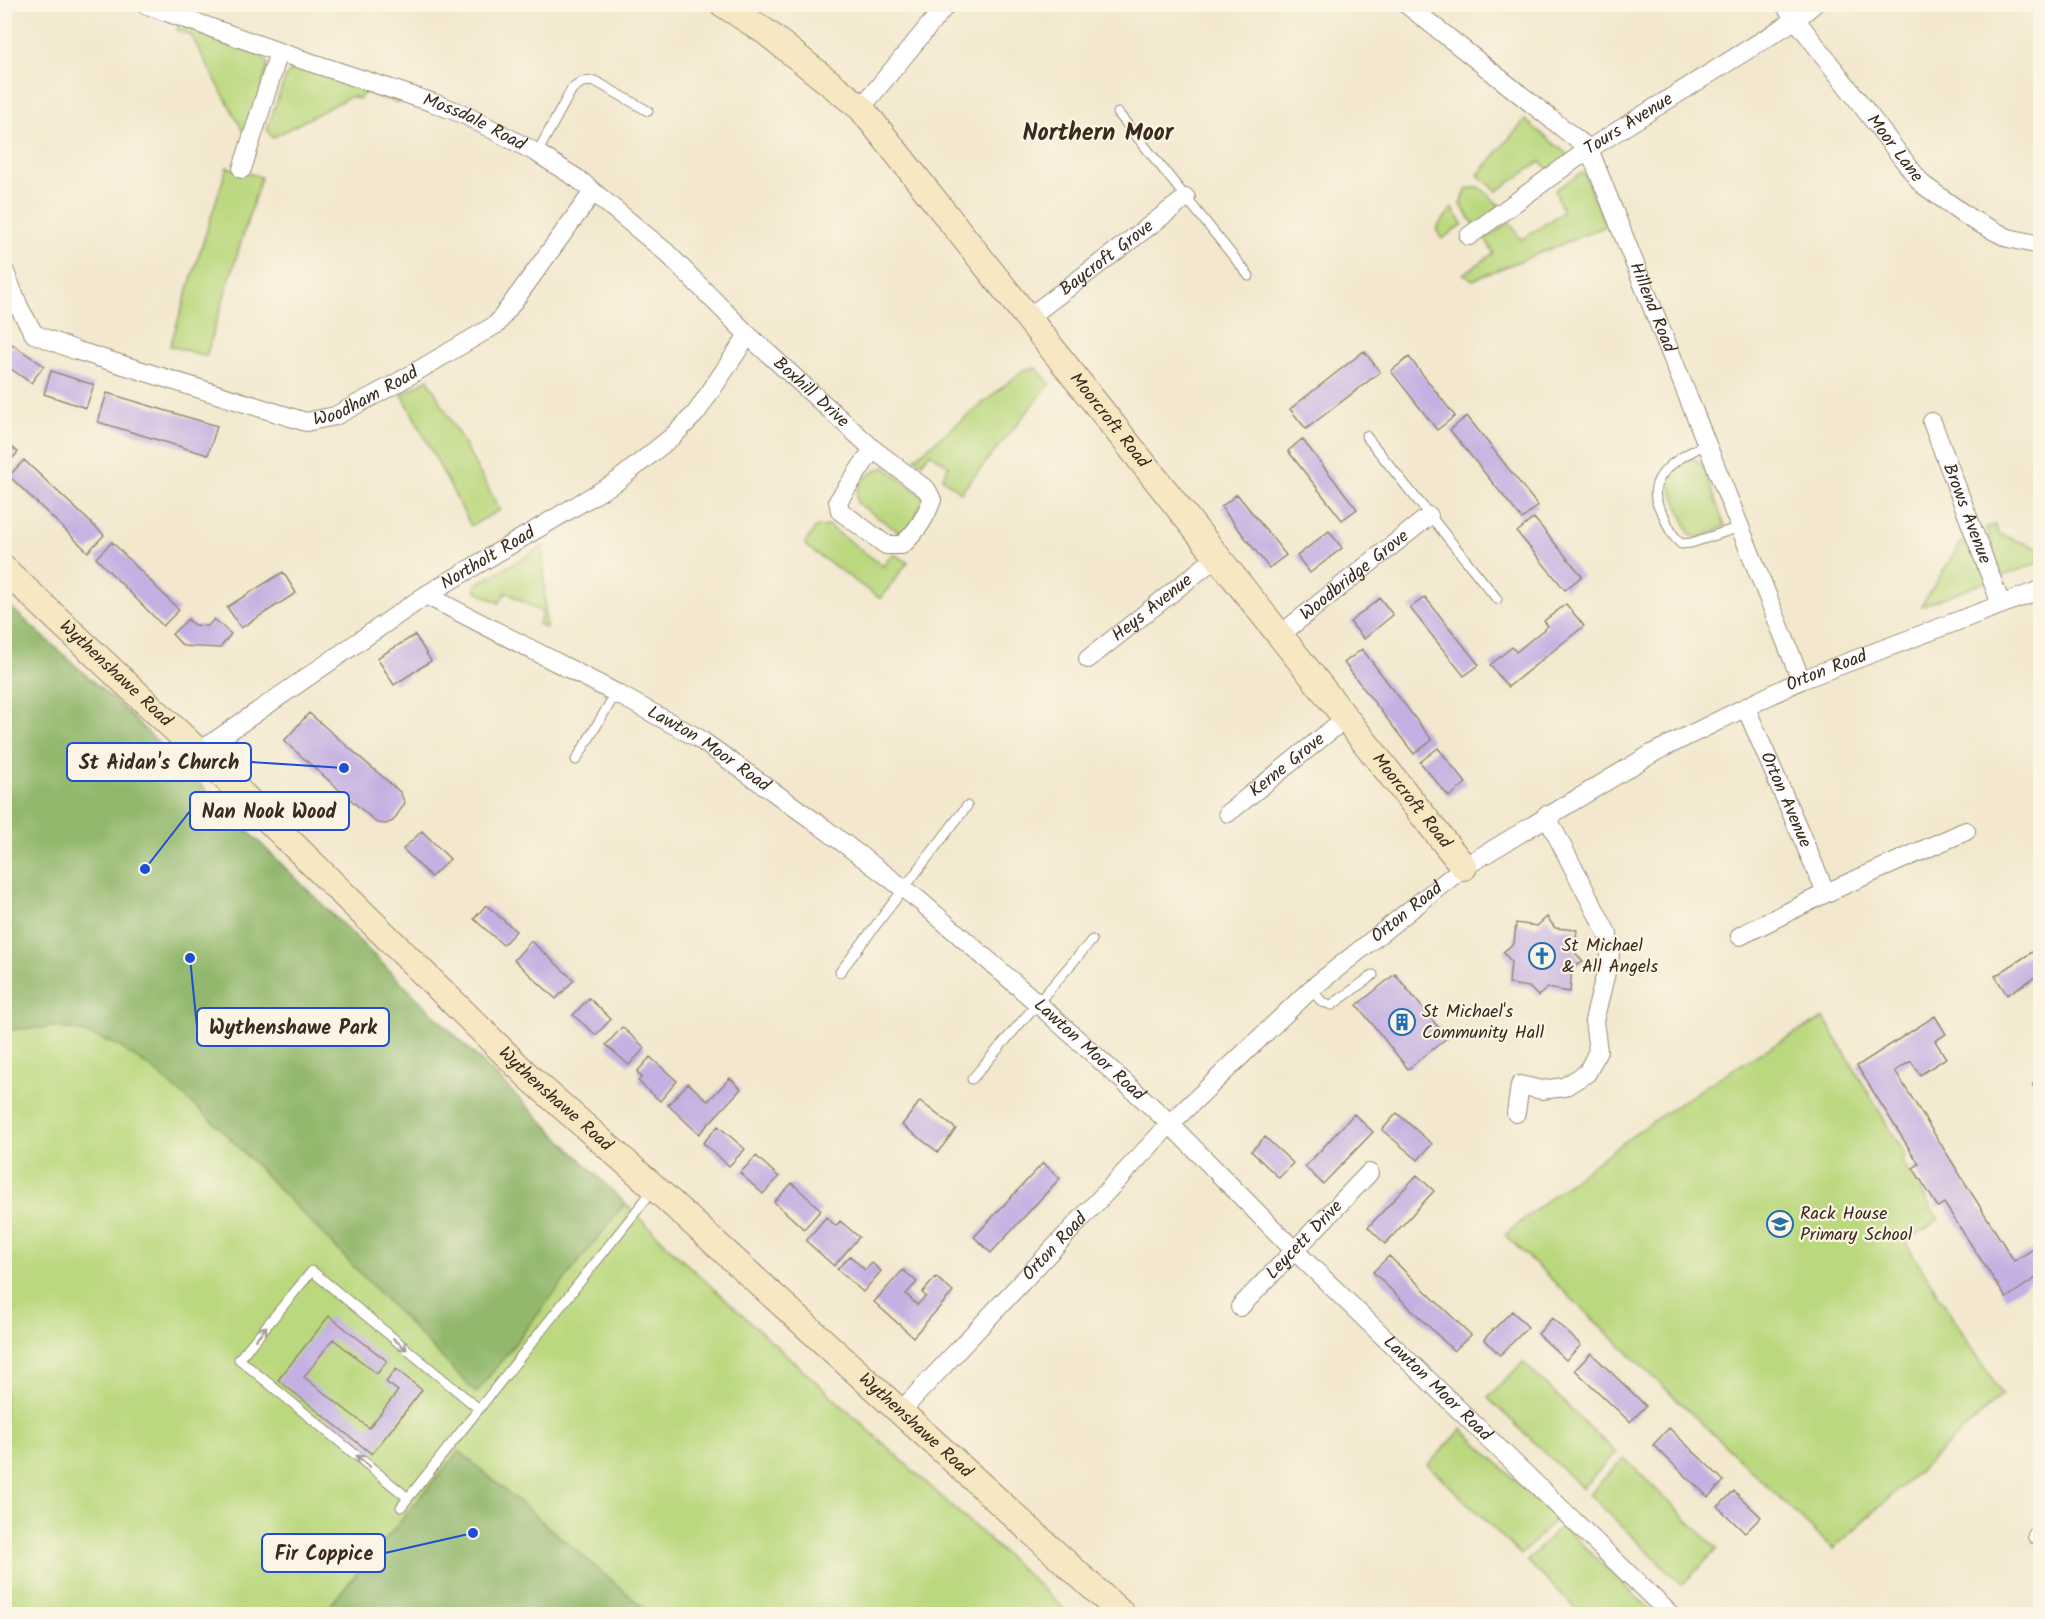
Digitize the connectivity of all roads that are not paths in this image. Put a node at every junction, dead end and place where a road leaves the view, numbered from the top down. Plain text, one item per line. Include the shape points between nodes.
1 (144, 4) edge
2 (723, 4) edge
3 (947, 4) edge
4 (1288, 4) edge
5 (1300, 4) edge
6 (1406, 4) edge
7 (1784, 4) edge
8 (1814, 4) edge
9 (1795, 20) junction
10 (279, 52) junction
11 (861, 108) junction
12 (648, 111) dead end
13 (1118, 112) dead end
14 (1589, 149) junction
15 (537, 153) junction
16 (242, 169) dead end
17 (593, 192) junction
18 (1186, 198) junction
19 (1469, 236) dead end
20 (2040, 245) edge
21 (4, 270) edge
22 (1249, 276) dead end
23 (1028, 318) junction
24 (748, 334) junction
25 (1932, 422) dead end
26 (1366, 436) dead end
27 (1707, 444) junction
28 (873, 449) junction
29 (1429, 516) junction
30 (1740, 527) junction
31 (1218, 556) junction
32 (4, 569) edge
33 (2040, 590) edge
34 (426, 595) junction
35 (1497, 599) dead end
36 (2001, 604) junction
37 (1281, 634) junction
38 (1088, 659) dead end
39 (1801, 680) junction
40 (616, 693) junction
41 (1746, 708) junction
42 (1346, 718) junction
43 (199, 752) junction
44 (576, 760) dead end
45 (967, 806) dead end
46 (1228, 813) dead end
47 (1546, 815) junction
48 (1966, 831) dead end
49 (1464, 867) junction
50 (904, 889) junction
51 (1826, 893) junction
52 (1740, 936) dead end
53 (1092, 940) dead end
54 (840, 972) dead end
55 (1373, 975) dead end
56 (1311, 989) junction
57 (1036, 1002) junction
58 (972, 1079) dead end
59 (1516, 1113) dead end
60 (1170, 1124) junction
61 (1369, 1173) dead end
62 (655, 1188) junction
63 (1295, 1251) junction
64 (1240, 1307) dead end
65 (479, 1409) junction
66 (899, 1413) junction
67 (408, 1498) junction
68 (401, 1507) dead end
69 (1122, 1614) edge
70 (1670, 1614) edge

1 - 10 street, Mossdale Road
2 - 11 main road, Moorcroft Road via 766,32
3 - 11 street
4 - 5 lane
6 - 14 street, Hillend Road
7 - 9 street, Moor Lane
8 - 9 street, Tours Avenue
9 - 14 street, Tours Avenue
9 - 20 street, Moor Lane via 1922,184 1971,219 2008,238
10 - 15 street, Mossdale Road via 463,114
10 - 16 street
11 - 23 main road, Moorcroft Road
12 - 15 lane via 595,81 582,82 572,89
13 - 18 lane
14 - 19 street, Tours Avenue
14 - 27 street, Hillend Road
15 - 17 street, Mossdale Road
17 - 21 street, Woodham Road via 497,324 335,417 306,422 34,334
17 - 24 street, Mossdale Road via 667,253
18 - 22 lane
18 - 23 street, Baycroft Grove
23 - 31 main road, Moorcroft Road
24 - 28 street, Boxhill Drive
24 - 34 street, Northolt Road via 696,412 673,436 616,482
25 - 36 street, Brows Avenue
26 - 29 lane
27 - 30 street, Hillend Road
27 - 30 lane via 1685,453 1669,466 1658,483 1656,499 1672,535 1681,544
28 - 28 street, Boxhill Drive via 927,490 932,500 918,530 902,545 886,545 840,511 838,501
29 - 35 lane
29 - 37 street, Woodbridge Grove
30 - 39 street, Hillend Road
31 - 37 main road, Moorcroft Road
31 - 38 street, Heys Avenue
32 - 43 main road, Wythenshawe Road
33 - 36 street, Orton Road
34 - 40 street, Lawton Moor Road
34 - 43 street, Northolt Road
36 - 39 street, Orton Road
37 - 42 main road, Moorcroft Road
39 - 41 street, Orton Road
40 - 44 lane
40 - 50 street, Lawton Moor Road via 698,738
41 - 47 street, Orton Road via 1653,753
41 - 51 street, Orton Avenue
42 - 46 street, Kerne Grove
42 - 49 main road, Moorcroft Road
43 - 62 main road, Wythenshawe Road via 530,1078
45 - 50 lane
47 - 49 street, Orton Road
47 - 59 street via 1608,935 1610,956 1594,1021 1598,1051 1587,1073 1564,1087 1542,1090 1520,1085
48 - 51 street
49 - 56 street, Orton Road
50 - 54 lane
50 - 57 street, Lawton Moor Road
51 - 52 street
53 - 57 lane
55 - 56 lane via 1332,1005 1322,1002
56 - 60 street, Orton Road
57 - 58 lane
57 - 60 street, Lawton Moor Road
60 - 63 street, Lawton Moor Road
60 - 66 street, Orton Road
61 - 63 street, Leycett Drive
62 - 65 lane
62 - 66 main road, Wythenshawe Road
63 - 64 street, Leycett Drive
63 - 70 street, Lawton Moor Road
65 - 67 lane
67 -> 65 lane via 239,1359 312,1271
66 - 69 main road, Wythenshawe Road
67 - 68 lane

